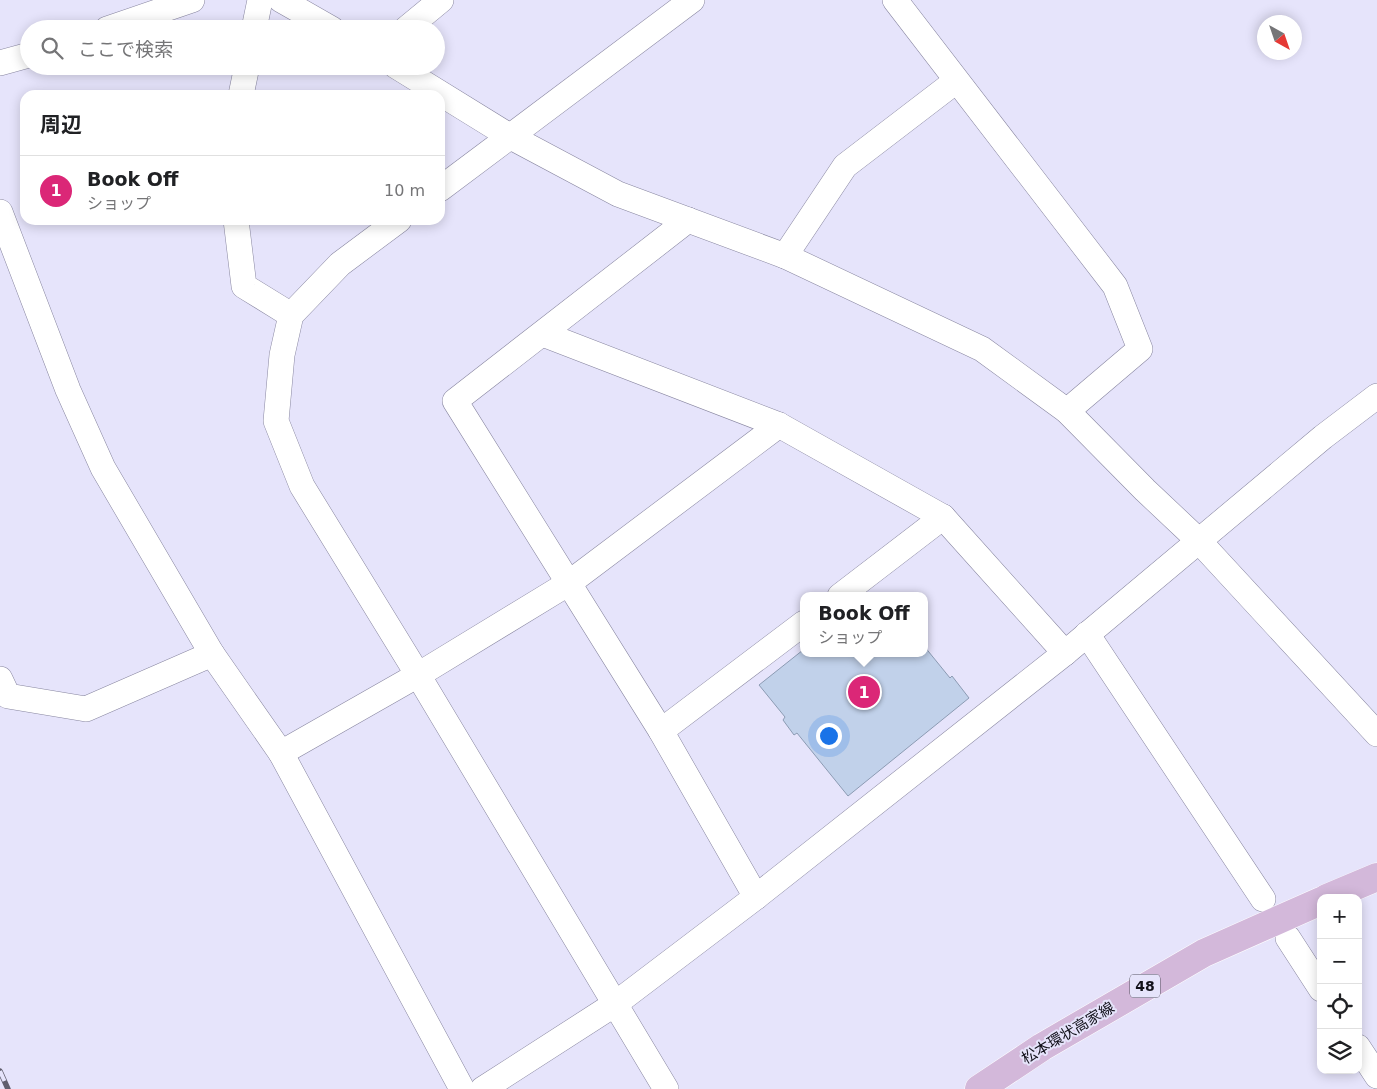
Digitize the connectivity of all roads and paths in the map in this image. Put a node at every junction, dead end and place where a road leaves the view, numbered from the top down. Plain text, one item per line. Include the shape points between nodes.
1 (192, 0) edge
2 (260, 0) edge
3 (281, 0) edge
4 (441, 0) edge
5 (692, 0) edge
6 (895, 0) edge
7 (133, 20) edge
8 (256, 20) edge
9 (316, 20) edge
10 (417, 20) edge
11 (20, 57) edge
12 (0, 63) edge
13 (245, 75) edge
14 (411, 75) edge
15 (956, 81) junction
16 (242, 90) edge
17 (435, 90) edge
18 (445, 96) edge
19 (511, 136) junction
20 (445, 185) edge
21 (0, 212) edge
22 (688, 220) junction
23 (237, 225) edge
24 (392, 225) edge
25 (786, 256) junction
26 (291, 315) junction
27 (543, 334) junction
28 (1377, 396) edge
29 (1067, 411) junction
30 (779, 425) junction
31 (943, 517) junction
32 (1198, 540) junction
33 (569, 583) junction
34 (845, 592) edge
35 (800, 626) edge
36 (1086, 634) junction
37 (1065, 652) junction
38 (212, 654) junction
39 (418, 675) junction
40 (0, 679) edge
41 (661, 731) junction
42 (1377, 734) edge
43 (281, 753) junction
44 (1377, 877) edge
45 (1337, 894) edge
46 (756, 897) junction
47 (1263, 900) dead end
48 (1317, 903) edge
49 (1288, 938) dead end
50 (1318, 984) edge
51 (615, 1004) junction
52 (1362, 1053) edge
53 (1377, 1076) edge
54 (462, 1089) edge
55 (483, 1089) edge
56 (666, 1089) edge
57 (979, 1089) edge

1 - 7 street
2 - 8 street
3 - 9 street
4 - 10 street
5 - 19 street
6 - 15 street
11 - 12 street
13 - 16 street
14 - 17 street
15 - 25 street via 845,166
15 - 29 street via 1115,286 1140,349
18 - 19 street
19 - 20 street
19 - 22 street via 618,194
21 - 38 street via 68,390 103,468
22 - 25 street
22 - 27 street
23 - 26 street via 244,286
24 - 26 street via 340,264
25 - 29 street via 982,349
26 - 39 street via 282,355 276,421 302,486
27 - 30 street
27 - 33 street via 455,401
28 - 32 street
29 - 32 street
30 - 31 street
30 - 33 street
31 - 34 street
31 - 37 street
32 - 36 street
32 - 42 street
33 - 39 street
33 - 41 street
35 - 41 street
36 - 37 street
36 - 47 street
37 - 46 street
38 - 40 street via 86,709 8,696
38 - 43 street
39 - 43 street
39 - 51 street
41 - 46 street
43 - 54 street
44 - 45 main road
46 - 51 street
48 - 57 main road, 松本環状高家線 / 48 via 1195,958 1042,1047
49 - 50 street
51 - 55 street
51 - 56 street
52 - 53 street

